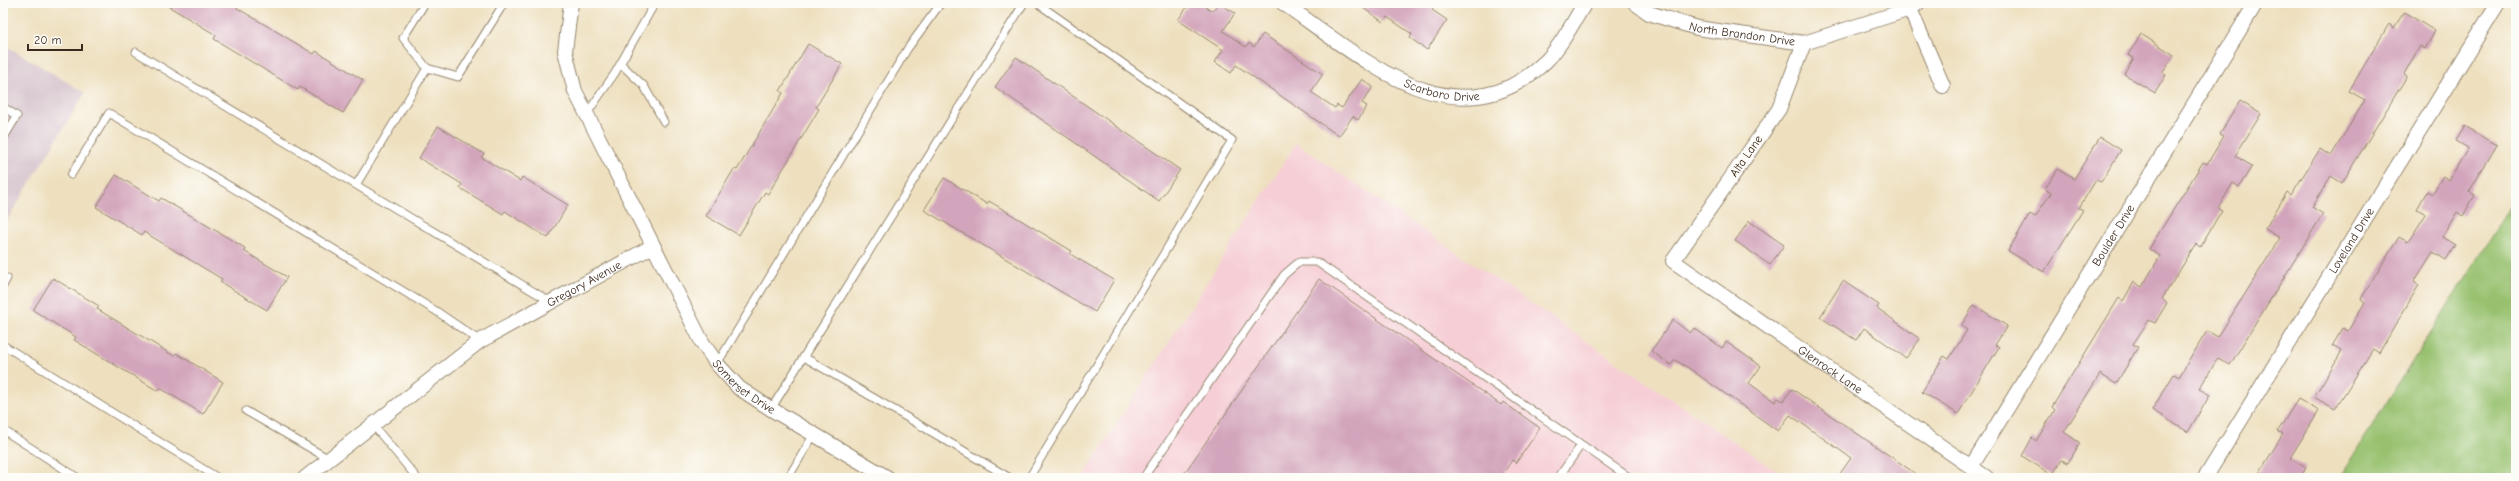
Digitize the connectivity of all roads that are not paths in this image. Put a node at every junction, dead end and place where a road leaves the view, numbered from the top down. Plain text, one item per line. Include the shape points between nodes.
1 (425, 3) edge
2 (504, 3) edge
3 (571, 3) edge
4 (655, 3) edge
5 (941, 3) edge
6 (1024, 3) edge
7 (1037, 3) edge
8 (1283, 3) edge
9 (1585, 3) edge
10 (1635, 3) edge
11 (2256, 3) edge
12 (2498, 3) edge
13 (1914, 6) edge
14 (1804, 43) junction
15 (136, 52) dead end
16 (621, 64) junction
17 (427, 68) junction
18 (1943, 86) dead end
19 (3, 107) edge
20 (586, 115) junction
21 (664, 122) dead end
22 (3, 139) edge
23 (71, 175) dead end
24 (356, 185) junction
25 (652, 246) junction
26 (1673, 261) joint
27 (7, 278) dead end
28 (3, 286) edge
29 (551, 302) junction
30 (480, 341) junction
31 (3, 345) edge
32 (804, 357) junction
33 (717, 364) junction
34 (772, 409) junction
35 (246, 411) dead end
36 (373, 425) junction
37 (3, 430) edge
38 (814, 434) junction
39 (1581, 444) junction
40 (329, 459) junction
41 (1971, 467) junction
42 (78, 478) edge
43 (218, 478) edge
44 (305, 478) edge
45 (417, 478) edge
46 (788, 478) edge
47 (888, 478) edge
48 (1010, 478) edge
49 (1028, 478) edge
50 (1143, 478) edge
51 (1558, 478) edge
52 (1630, 478) edge
53 (1987, 478) edge
54 (2205, 478) edge

1 - 17 lane via 403,38
2 - 17 lane via 458,77
3 - 20 street via 565,51 575,91
4 - 16 lane
5 - 33 lane via 908,48
6 - 32 lane
7 - 49 lane via 1232,140
8 - 9 street, Scarboro Drive via 1391,77 1431,94 1460,96 1495,92 1525,77 1553,52
10 - 14 street, North Brandon Drive via 1649,13 1697,28
11 - 41 street, Boulder Drive
12 - 54 street, Loveland Drive
13 - 14 street, North Brandon Drive
13 - 18 street
14 - 26 street, Alta Lane via 1779,110
15 - 24 lane
16 - 20 lane
16 - 21 lane via 644,86
17 - 24 lane
19 - 22 lane via 17,116
20 - 25 street
23 - 30 lane via 109,113 436,311
24 - 29 lane
25 - 29 street, Gregory Avenue
25 - 33 street, Somerset Drive via 702,342
26 - 41 street, Glenrock Lane
27 - 28 lane
29 - 30 street, Gregory Avenue
30 - 36 street, Gregory Avenue
31 - 43 lane
32 - 34 lane
32 - 48 lane
33 - 34 street, Somerset Drive via 739,388
34 - 38 street, Somerset Drive
35 - 40 lane
36 - 40 street, Gregory Avenue
36 - 45 lane
37 - 42 lane
38 - 46 lane
38 - 47 street, Somerset Drive
39 - 50 lane via 1317,262 1299,262 1284,275
39 - 51 lane
39 - 52 lane
40 - 44 street, Gregory Avenue
41 - 53 street, Glenrock Lane

